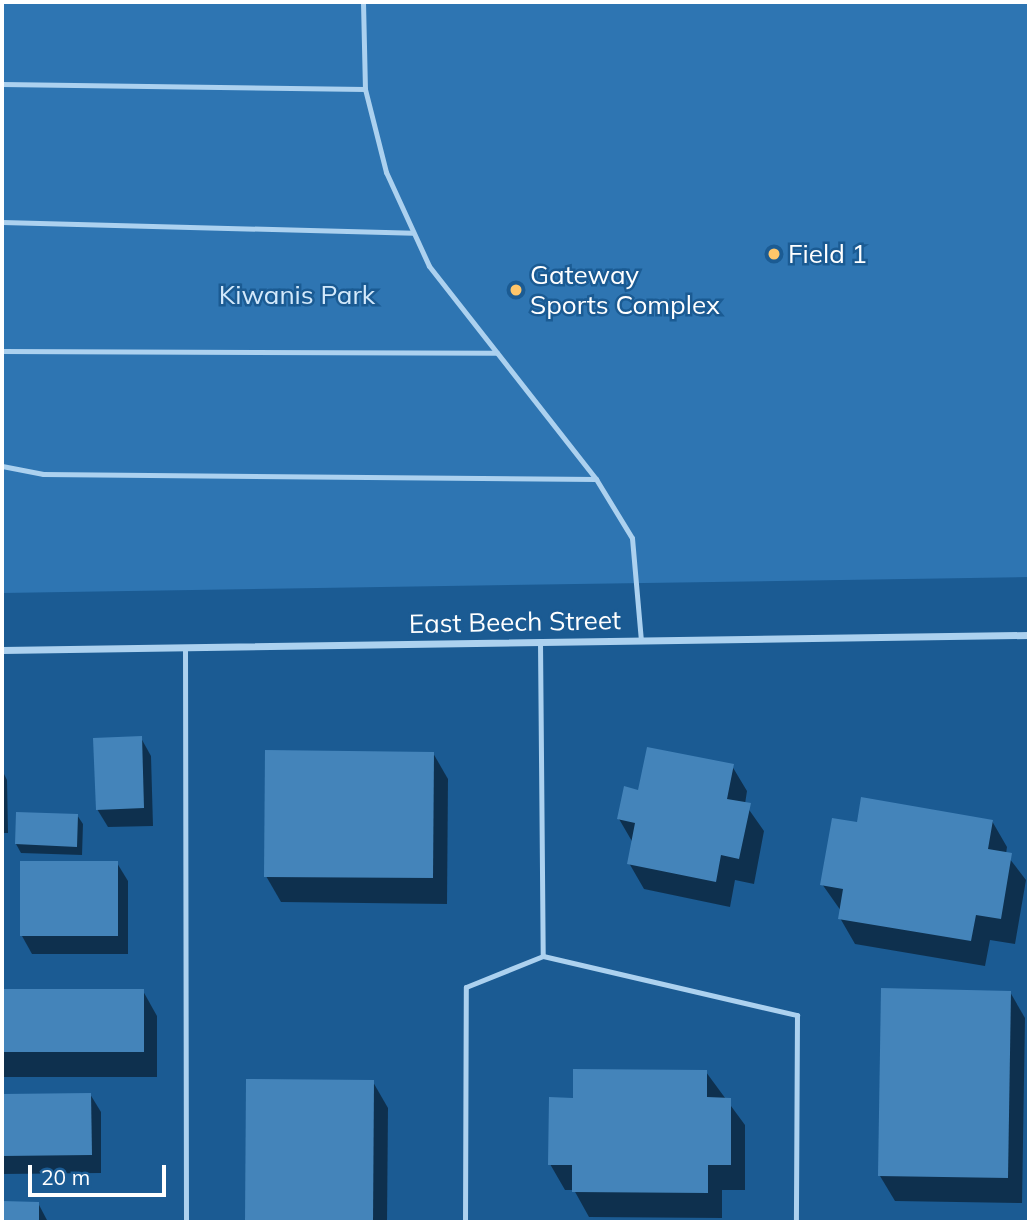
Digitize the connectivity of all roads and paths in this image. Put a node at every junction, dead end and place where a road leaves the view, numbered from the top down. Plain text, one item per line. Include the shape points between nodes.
1 (362, 2) edge
2 (2, 84) edge
3 (365, 89) junction
4 (2, 222) edge
5 (413, 233) junction
6 (2, 351) edge
7 (497, 354) junction
8 (2, 466) edge
9 (596, 480) junction
10 (1029, 635) edge
11 (641, 641) junction
12 (540, 642) junction
13 (185, 647) junction
14 (2, 650) edge
15 (543, 956) junction
16 (186, 1222) edge
17 (465, 1222) edge
18 (796, 1222) edge

1 - 3 lane
2 - 3 lane
3 - 5 lane via 386,173
4 - 5 lane
5 - 7 lane via 429,266
6 - 7 lane
7 - 9 lane
8 - 9 lane via 43,474
9 - 11 lane via 632,538
10 - 11 street, East Beech Street
11 - 12 street, East Beech Street
12 - 13 street, East Beech Street
12 - 15 lane
13 - 14 street, East Beech Street
13 - 16 lane
15 - 17 lane via 466,988
15 - 18 lane via 797,1015

